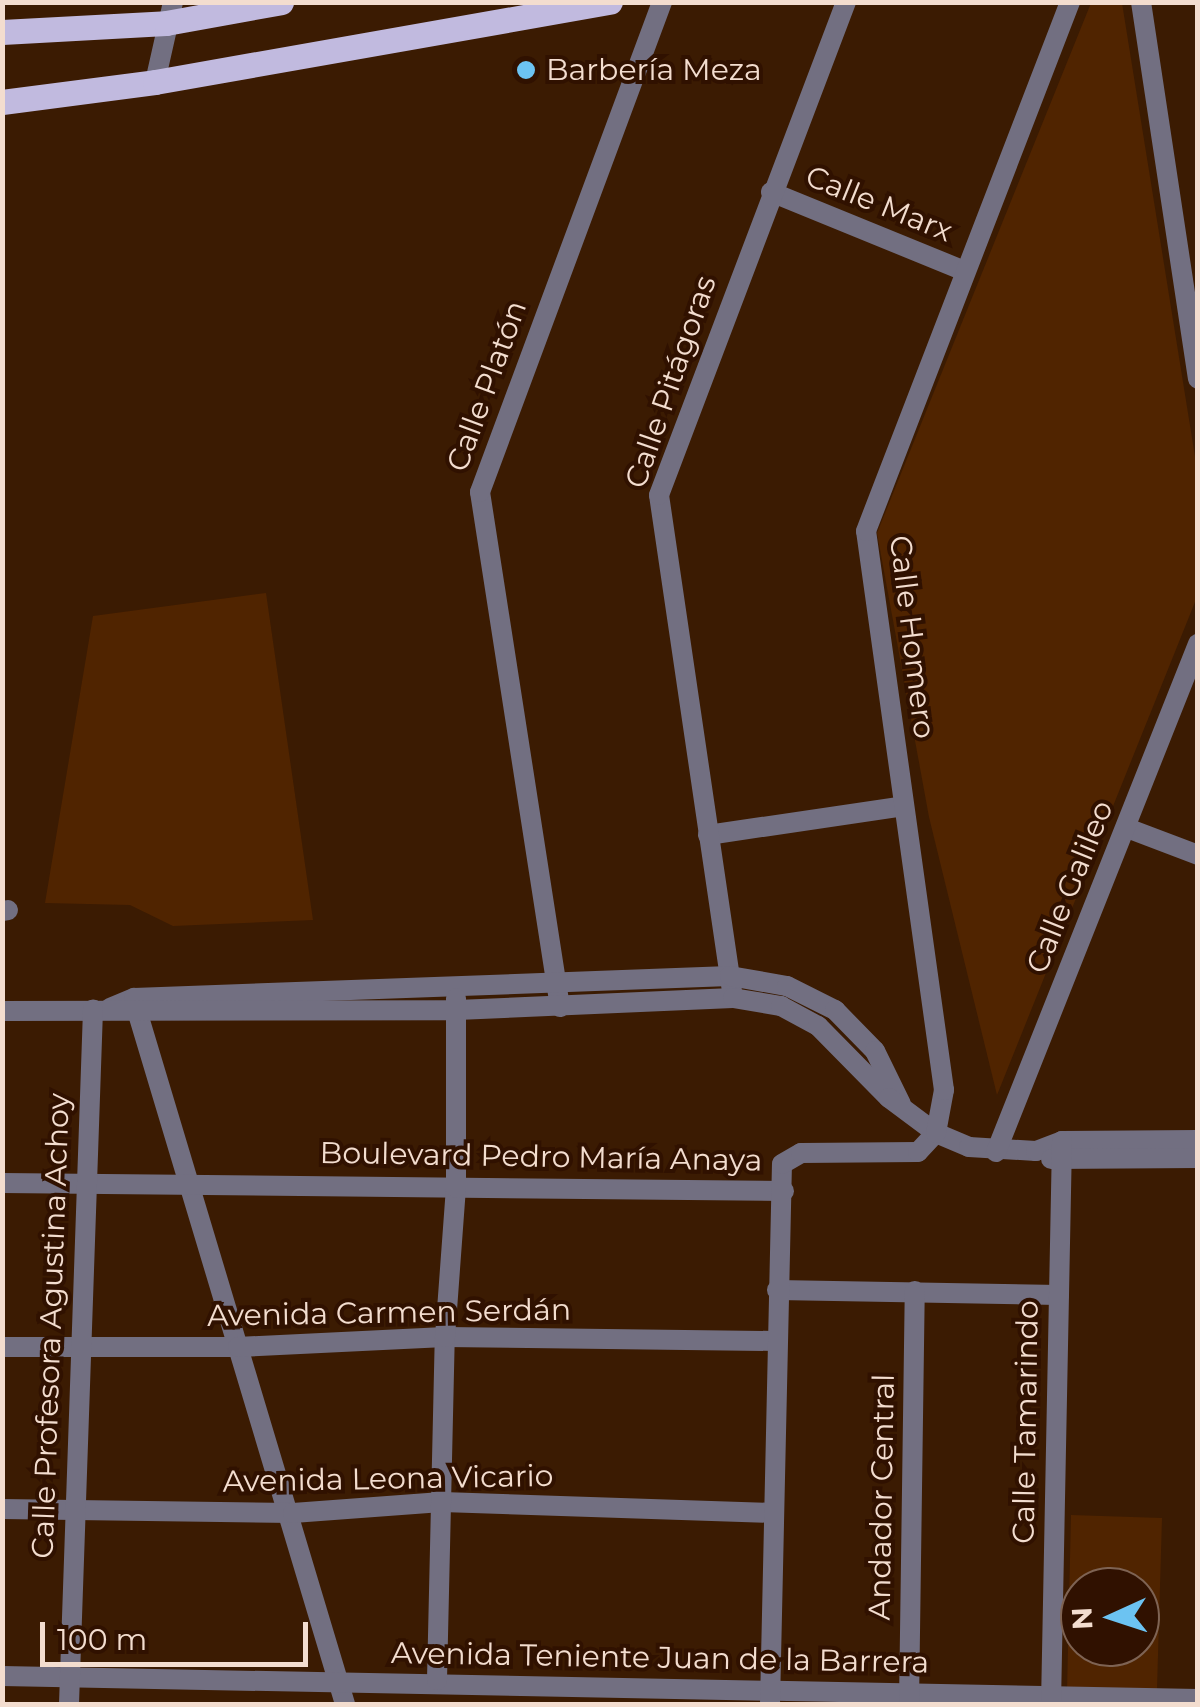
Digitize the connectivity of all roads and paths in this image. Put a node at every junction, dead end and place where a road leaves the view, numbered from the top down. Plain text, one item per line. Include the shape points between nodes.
1 (281, 2) edge
2 (610, 2) edge
3 (662, 2) edge
4 (846, 2) edge
5 (1070, 2) edge
6 (1141, 2) edge
7 (170, 13) edge
8 (2, 32) edge
9 (155, 82) junction
10 (2, 102) edge
11 (771, 192) junction
12 (964, 272) junction
13 (1191, 293) edge
14 (1198, 379) edge
15 (1198, 644) edge
16 (904, 806) junction
17 (1126, 828) junction
18 (708, 836) junction
19 (1198, 855) edge
20 (730, 976) junction
21 (558, 985) junction
22 (454, 987) junction
23 (733, 998) junction
24 (136, 1006) junction
25 (560, 1006) junction
26 (102, 1009) junction
27 (458, 1010) junction
28 (2, 1011) edge
29 (901, 1104) junction
30 (936, 1133) junction
31 (1198, 1140) edge
32 (1062, 1150) junction
33 (996, 1152) junction
34 (1198, 1158) edge
35 (188, 1180) junction
36 (86, 1181) junction
37 (2, 1183) edge
38 (456, 1188) junction
39 (784, 1191) junction
40 (777, 1290) junction
41 (916, 1291) junction
42 (1059, 1295) junction
43 (445, 1337) junction
44 (776, 1341) junction
45 (2, 1346) edge
46 (77, 1346) junction
47 (238, 1347) junction
48 (442, 1502) junction
49 (2, 1510) edge
50 (72, 1510) junction
51 (292, 1513) junction
52 (774, 1513) junction
53 (2, 1676) edge
54 (69, 1680) junction
55 (437, 1680) junction
56 (342, 1695) edge
57 (770, 1697) edge
58 (909, 1698) edge
59 (1051, 1700) edge
60 (1198, 1700) edge
61 (70, 1704) edge

1 - 7 main road
2 - 9 main road
3 - 21 street, Calle Platón via 480,492
4 - 11 street, Calle Pitágoras
5 - 12 street, Calle Homero
6 - 13 street
7 - 8 main road
7 - 9 street
9 - 10 main road
11 - 12 street, Calle Marx
11 - 18 street, Calle Pitágoras via 659,495
12 - 16 street, Calle Homero via 866,532
13 - 14 street
15 - 17 street, Calle Galileo
16 - 18 street
16 - 30 street, Calle Homero via 942,1064
17 - 19 street
17 - 33 street, Calle Galileo
18 - 20 street, Calle Pitágoras
20 - 21 street
20 - 23 street, Calle Pitágoras
20 - 29 street via 787,986 835,1010 875,1051
21 - 22 street
21 - 25 street, Calle Platón
22 - 24 street
22 - 27 street
23 - 25 street
23 - 29 street via 781,1006 818,1026
24 - 26 street
24 - 27 street
24 - 35 street
25 - 27 street
26 - 28 street
26 - 36 street, Calle Profesora Agustina Achoy
27 - 38 street
29 - 30 street
30 - 33 street
30 - 39 street, Boulevard Pedro María Anaya via 918,1152 793,1154 782,1164
31 - 32 street
32 - 33 street
32 - 34 street
32 - 42 street, Calle Tamarindo
35 - 36 street, Boulevard Pedro María Anaya
35 - 38 street, Boulevard Pedro María Anaya
35 - 47 street
36 - 37 street, Boulevard Pedro María Anaya
36 - 46 street, Calle Profesora Agustina Achoy
38 - 39 street, Boulevard Pedro María Anaya
38 - 43 street
39 - 40 street
40 - 41 street
40 - 44 street
41 - 42 street
41 - 58 street, Andador Central
42 - 59 street, Calle Tamarindo
43 - 44 street, Avenida Carmen Serdán
43 - 47 street, Avenida Carmen Serdán
43 - 48 street
44 - 52 street
45 - 46 street, Avenida Carmen Serdán
46 - 47 street, Avenida Carmen Serdán
46 - 50 street, Calle Profesora Agustina Achoy
47 - 51 street
48 - 51 street, Avenida Leona Vicario
48 - 52 street, Avenida Leona Vicario
48 - 55 street
49 - 50 street, Avenida Leona Vicario
50 - 51 street, Avenida Leona Vicario
50 - 54 street, Calle Profesora Agustina Achoy
51 - 56 street
52 - 57 street
53 - 54 street, Avenida Teniente Juan de la Barrera
54 - 56 street, Avenida Teniente Juan de la Barrera
54 - 61 street, Calle Profesora Agustina Achoy
55 - 56 street, Avenida Teniente Juan de la Barrera
55 - 57 street, Avenida Teniente Juan de la Barrera
57 - 58 street, Avenida Teniente Juan de la Barrera
58 - 59 street, Avenida Teniente Juan de la Barrera
59 - 60 street, Avenida Teniente Juan de la Barrera

